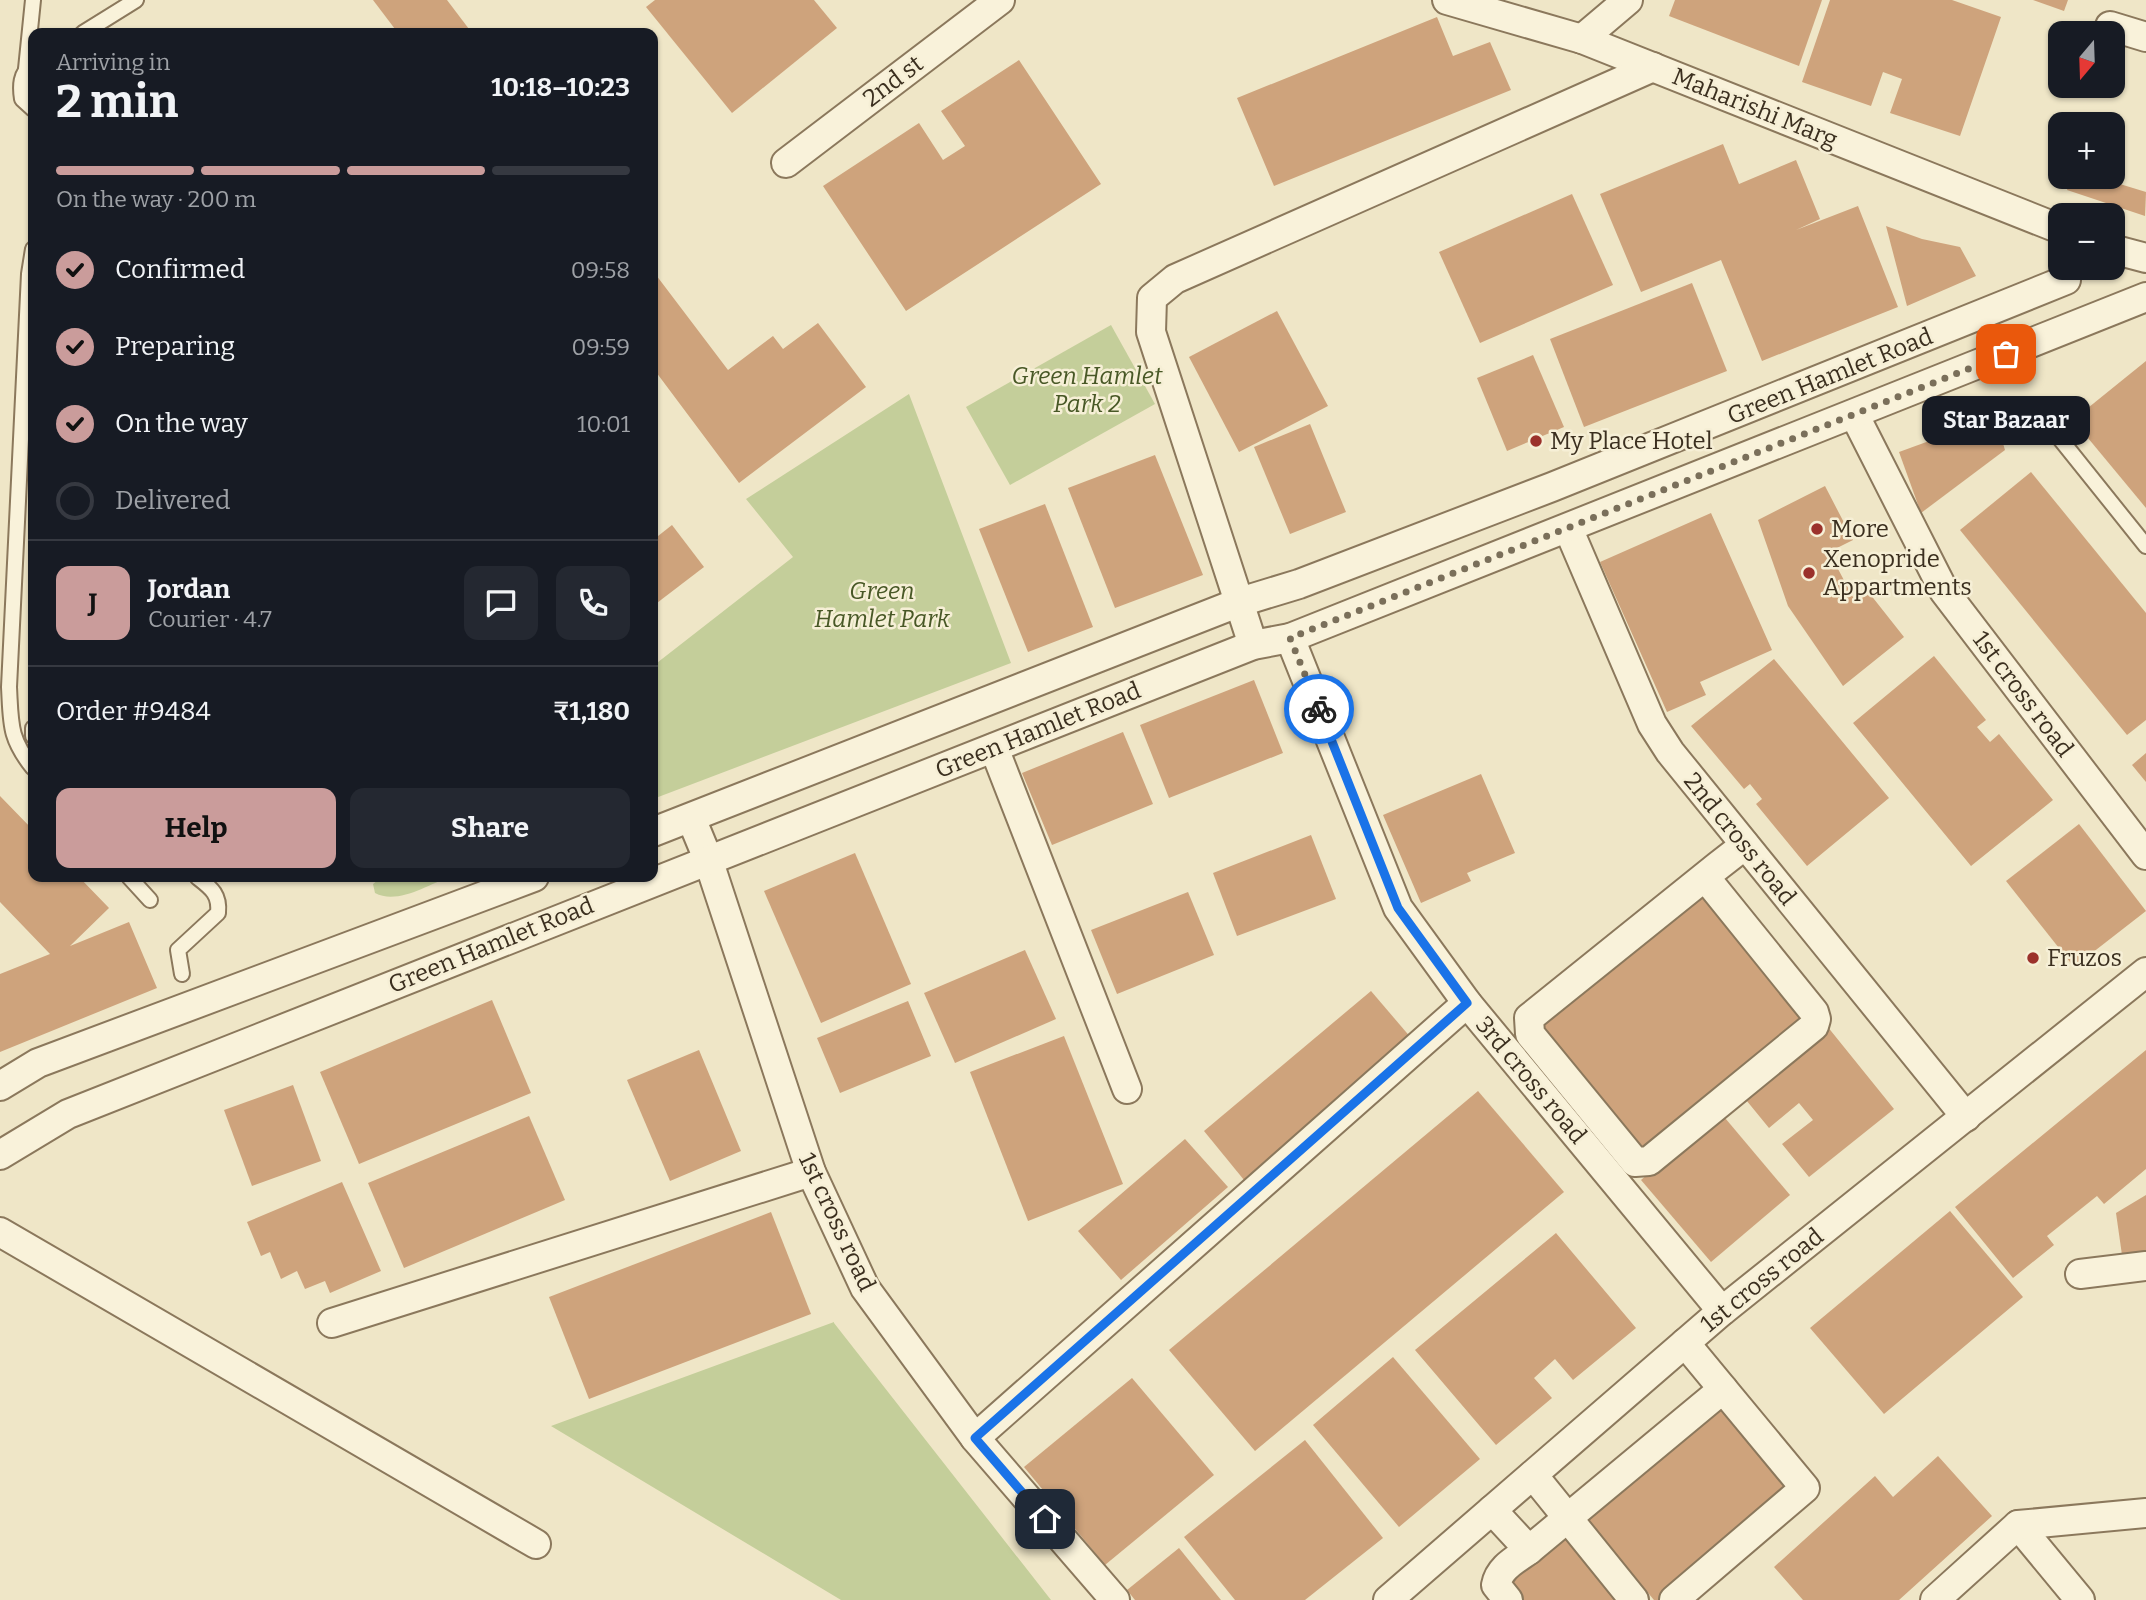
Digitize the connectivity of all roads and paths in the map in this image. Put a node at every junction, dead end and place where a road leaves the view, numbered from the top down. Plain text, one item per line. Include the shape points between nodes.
1 (33, 0) edge
2 (136, 0) edge
3 (1000, 0) edge
4 (1447, 0) edge
5 (1628, 0) edge
6 (32, 28) edge
7 (91, 28) edge
8 (2125, 31) edge
9 (2146, 37) edge
10 (1581, 39) junction
11 (1653, 67) junction
12 (28, 71) edge
13 (28, 104) edge
14 (786, 163) dead end
15 (2048, 224) edge
16 (2125, 252) edge
17 (2146, 258) edge
18 (2052, 280) edge
19 (2067, 280) edge
20 (28, 295) edge
21 (2146, 297) edge
22 (2084, 322) junction
23 (1854, 414) junction
24 (2053, 429) dead end
25 (1568, 528) junction
26 (2146, 546) edge
27 (1240, 602) junction
28 (1290, 638) junction
29 (1254, 645) junction
30 (994, 748) junction
31 (28, 762) edge
32 (691, 818) junction
33 (658, 830) edge
34 (1745, 845) junction
35 (2146, 855) edge
36 (708, 859) junction
37 (1705, 877) junction
38 (658, 879) edge
39 (134, 882) edge
40 (203, 882) edge
41 (521, 882) edge
42 (650, 882) edge
43 (150, 900) dead end
44 (2146, 972) edge
45 (182, 974) dead end
46 (1467, 1003) junction
47 (0, 1086) edge
48 (1127, 1089) dead end
49 (1966, 1117) junction
50 (0, 1155) edge
51 (811, 1172) junction
52 (0, 1232) edge
53 (2146, 1266) edge
54 (2080, 1274) dead end
55 (1721, 1311) junction
56 (332, 1323) dead end
57 (1685, 1343) junction
58 (1723, 1389) junction
59 (975, 1438) junction
60 (1533, 1475) junction
61 (1492, 1510) junction
62 (2146, 1513) edge
63 (1568, 1519) junction
64 (2018, 1525) junction
65 (536, 1544) dead end
66 (1528, 1550) junction
67 (1115, 1600) edge
68 (1388, 1600) edge
69 (1508, 1600) edge
70 (1634, 1600) edge
71 (1674, 1600) edge
72 (1935, 1600) edge
73 (2080, 1600) edge

1 - 6 lane
2 - 7 lane
3 - 14 street, 2nd st
4 - 10 street, Maharishi Marg
5 - 10 street
8 - 9 street
10 - 11 street, Maharishi Marg
11 - 15 street, Maharishi Marg
11 - 27 street via 1175,279 1152,299 1151,332
12 - 13 lane via 20,85
16 - 17 street
18 - 27 street, Green Hamlet Road via 1552,487 1299,584
19 - 22 street via 2067,297
20 - 31 lane via 9,687 12,734
21 - 22 street, Green Hamlet Road
22 - 23 street, Green Hamlet Road
23 - 25 street, Green Hamlet Road
23 - 35 street, 1st cross road via 1944,591
24 - 26 lane
25 - 28 street, Green Hamlet Road
25 - 34 street, 2nd cross road via 1652,724
27 - 29 street
27 - 32 street, Green Hamlet Road
28 - 29 street, Green Hamlet Road
28 - 46 street, 3rd cross road via 1398,908
29 - 30 street, Green Hamlet Road
30 - 36 street, Green Hamlet Road
30 - 48 street
32 - 33 street, Green Hamlet Road
32 - 36 street, 1st cross road
34 - 37 street
34 - 49 street, 2nd cross road
36 - 38 street, Green Hamlet Road
36 - 51 street, 1st cross road
37 - 37 street via 1529,1018 1530,1034 1635,1163 1649,1161 1814,1026 1816,1019
39 - 43 lane
40 - 45 lane via 215,891 218,913 178,950
41 - 47 street, Green Hamlet Road via 38,1063
42 - 50 street, Green Hamlet Road via 68,1114
44 - 49 street, 1st cross road
46 - 55 street, 3rd cross road
46 - 59 street
49 - 55 street, 1st cross road
51 - 56 street
51 - 59 street, 1st cross road via 864,1288
52 - 65 street
53 - 54 street
55 - 57 street, 1st cross road
57 - 58 street
57 - 60 street, 1st cross road
58 - 63 street
58 - 71 street via 1805,1488
59 - 67 street, 1st cross road
60 - 61 street, 1st cross road
60 - 63 street
61 - 66 street
61 - 68 street, 1st cross road
62 - 64 street
63 - 66 street
63 - 70 street
64 - 72 street
64 - 73 street
66 - 69 street via 1501,1571 1497,1580

